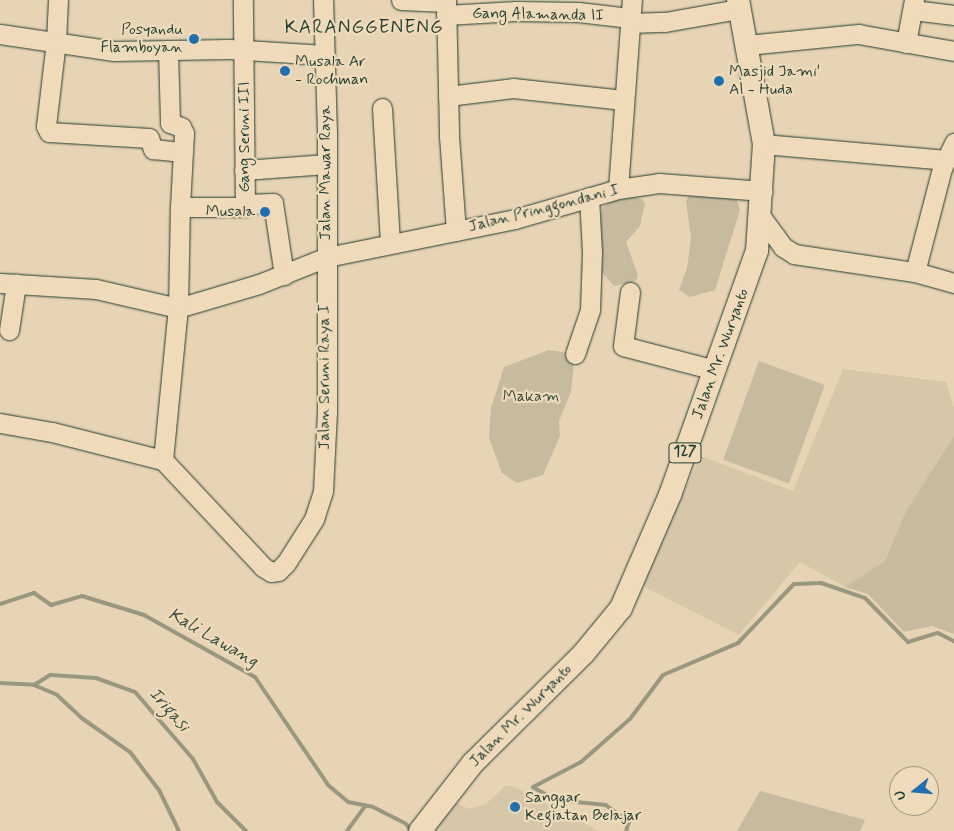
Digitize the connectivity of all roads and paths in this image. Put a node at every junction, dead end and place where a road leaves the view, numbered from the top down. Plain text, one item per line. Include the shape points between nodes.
1 (58, 0) edge
2 (243, 0) edge
3 (322, 0) edge
4 (401, 0) edge
5 (738, 5) edge
6 (913, 5) edge
7 (446, 6) edge
8 (631, 14) edge
9 (954, 15) edge
10 (0, 34) edge
11 (56, 41) junction
12 (906, 43) junction
13 (747, 45) junction
14 (168, 50) junction
15 (246, 51) junction
16 (954, 51) edge
17 (325, 55) junction
18 (448, 96) junction
19 (623, 100) junction
20 (382, 108) dead end
21 (954, 142) edge
22 (764, 144) junction
23 (182, 152) junction
24 (946, 160) junction
25 (327, 164) junction
26 (244, 170) junction
27 (618, 189) junction
28 (763, 191) junction
29 (589, 198) junction
30 (245, 204) junction
31 (180, 207) junction
32 (762, 218) junction
33 (456, 231) junction
34 (390, 244) junction
35 (327, 257) junction
36 (916, 272) junction
37 (284, 275) junction
38 (8, 283) edge
39 (954, 283) edge
40 (630, 292) dead end
41 (178, 308) junction
42 (9, 330) dead end
43 (575, 354) dead end
44 (715, 370) junction
45 (0, 423) edge
46 (163, 460) junction
47 (420, 831) edge

1 - 11 street
2 - 15 street, Gang Seruni III
3 - 17 street, Jalan Mawar Raya
4 - 7 street, Gang Alamanda II
5 - 8 street, Gang Alamanda II via 665,22
5 - 13 main road, Jalan Mr. Wuryanto / 127
6 - 9 street
6 - 12 street
7 - 8 street, Gang Alamanda II via 524,12
7 - 18 street
8 - 19 street
10 - 11 street
11 - 14 street via 114,51
11 - 23 street via 46,126 49,132 149,138 153,149
12 - 13 street via 858,34
12 - 16 street
13 - 22 main road, Jalan Mr. Wuryanto / 127
14 - 15 street
14 - 23 street via 170,123 183,128
15 - 17 street
15 - 26 street, Gang Seruni III
17 - 25 street, Jalan Mawar Raya
18 - 19 street via 513,88
18 - 33 street
19 - 27 street
20 - 34 street
21 - 24 street
22 - 24 street
22 - 28 main road, Jalan Mr. Wuryanto / 127
23 - 31 street
24 - 36 street via 931,204
25 - 26 street
25 - 35 street, Jalan Mawar Raya
26 - 30 street, Gang Seruni III
27 - 28 street, Jalan Pringgondani I via 660,183
27 - 29 street, Jalan Pringgondani I
28 - 32 main road, Jalan Mr. Wuryanto / 127
29 - 33 street, Jalan Pringgondani I via 516,219
29 - 43 street via 592,252 590,310
30 - 31 street, Gang Seruni III via 244,209
30 - 37 street via 273,204
31 - 41 street
32 - 36 street via 783,247 794,254
32 - 44 main road, Jalan Mr. Wuryanto / 127 via 757,251
33 - 34 street, Jalan Pringgondani I
34 - 35 street, Jalan Pringgondani I
35 - 37 street, Jalan Pringgondani I
35 - 46 street, Jalan Seruni Raya I via 327,411 322,497 314,519 286,563 278,571 271,572 262,567
36 - 39 street
37 - 41 street, Jalan Pringgondani I
38 - 41 street via 96,290
38 - 42 street
40 - 44 street via 623,346
41 - 46 street
44 - 47 main road, Jalan Mr. Wuryanto / 127 via 670,496 621,608 584,653 473,763
45 - 46 street via 52,432

